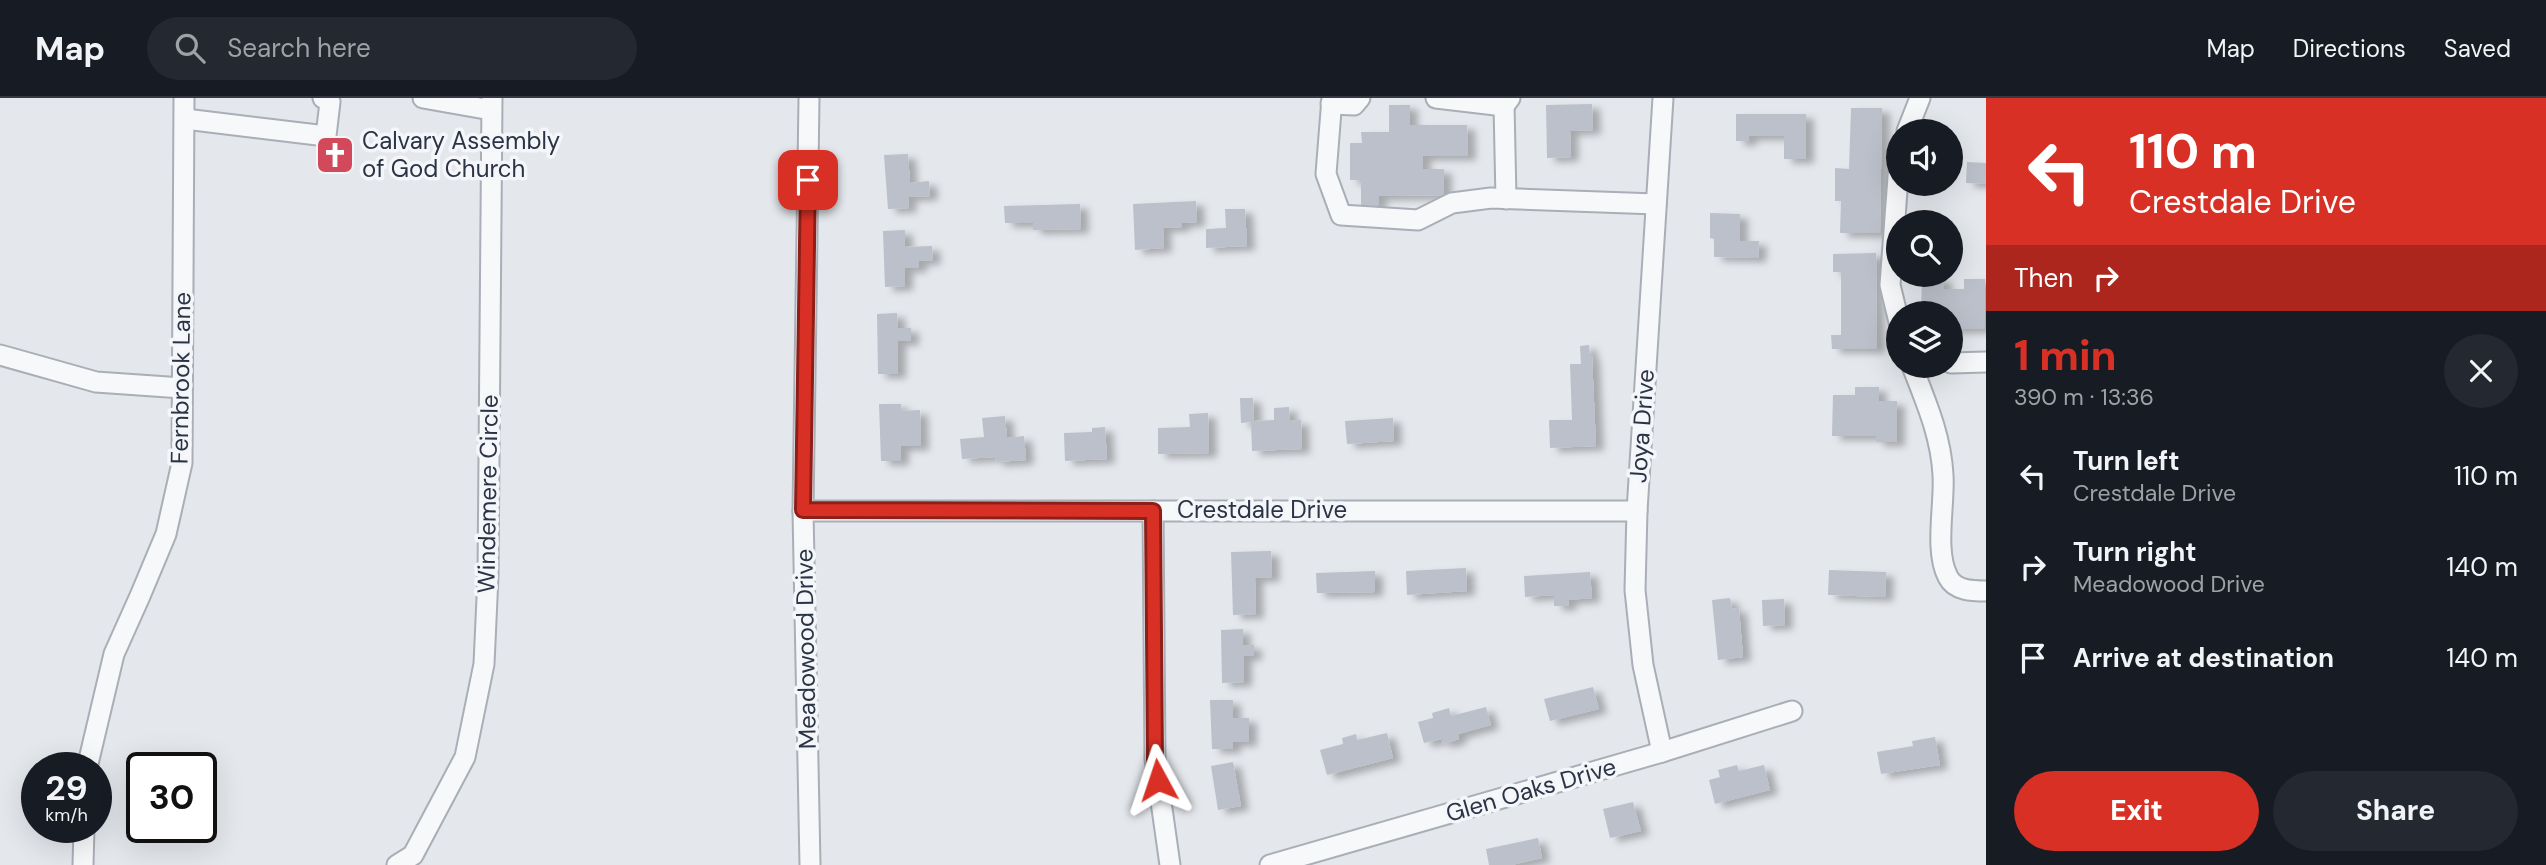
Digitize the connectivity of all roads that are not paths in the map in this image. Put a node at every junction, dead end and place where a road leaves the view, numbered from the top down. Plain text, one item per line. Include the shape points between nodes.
1 (184, 98) edge
2 (323, 98) edge
3 (423, 98) edge
4 (809, 98) edge
5 (1360, 98) edge
6 (1436, 98) edge
7 (1663, 98) edge
8 (1920, 98) edge
9 (449, 100) edge
10 (1331, 101) edge
11 (1507, 102) edge
12 (491, 104) edge
13 (185, 119) junction
14 (1912, 119) edge
15 (1897, 196) edge
16 (1506, 199) junction
17 (1656, 204) junction
18 (1894, 301) edge
19 (0, 355) edge
20 (1986, 362) edge
21 (1963, 363) edge
22 (1917, 378) edge
23 (182, 388) junction
24 (803, 510) junction
25 (1153, 511) junction
26 (1637, 511) junction
27 (1986, 591) edge
28 (1792, 711) dead end
29 (91, 752) edge
30 (1662, 752) junction
31 (84, 843) edge
32 (411, 862) edge
33 (83, 865) edge
34 (810, 865) edge
35 (1170, 865) edge
36 (1270, 865) edge

1 - 13 street, Fernbrook Lane
2 - 13 street via 330,102 326,136
3 - 9 street
4 - 24 street, Meadowood Drive
5 - 10 street via 1354,105
6 - 11 street
7 - 17 street, Joya Drive
8 - 14 street
9 - 12 street
10 - 16 street via 1326,174 1341,215 1418,220 1452,203
11 - 16 street
12 - 32 street, Windemere Circle via 484,664 465,757
13 - 23 street, Fernbrook Lane
15 - 18 street via 1890,285
16 - 17 street
17 - 26 street, Joya Drive
19 - 23 street via 96,382
20 - 21 street
22 - 27 street via 1939,436 1942,557 1948,579 1970,591
23 - 29 street, Fernbrook Lane via 182,463 166,534 114,654
24 - 25 street, Crestdale Drive
24 - 34 street, Meadowood Drive
25 - 26 street, Crestdale Drive
25 - 35 street via 1155,759
26 - 30 street, Joya Drive via 1635,590 1643,664
28 - 30 street, Glen Oaks Drive
30 - 36 street, Glen Oaks Drive
31 - 33 street

